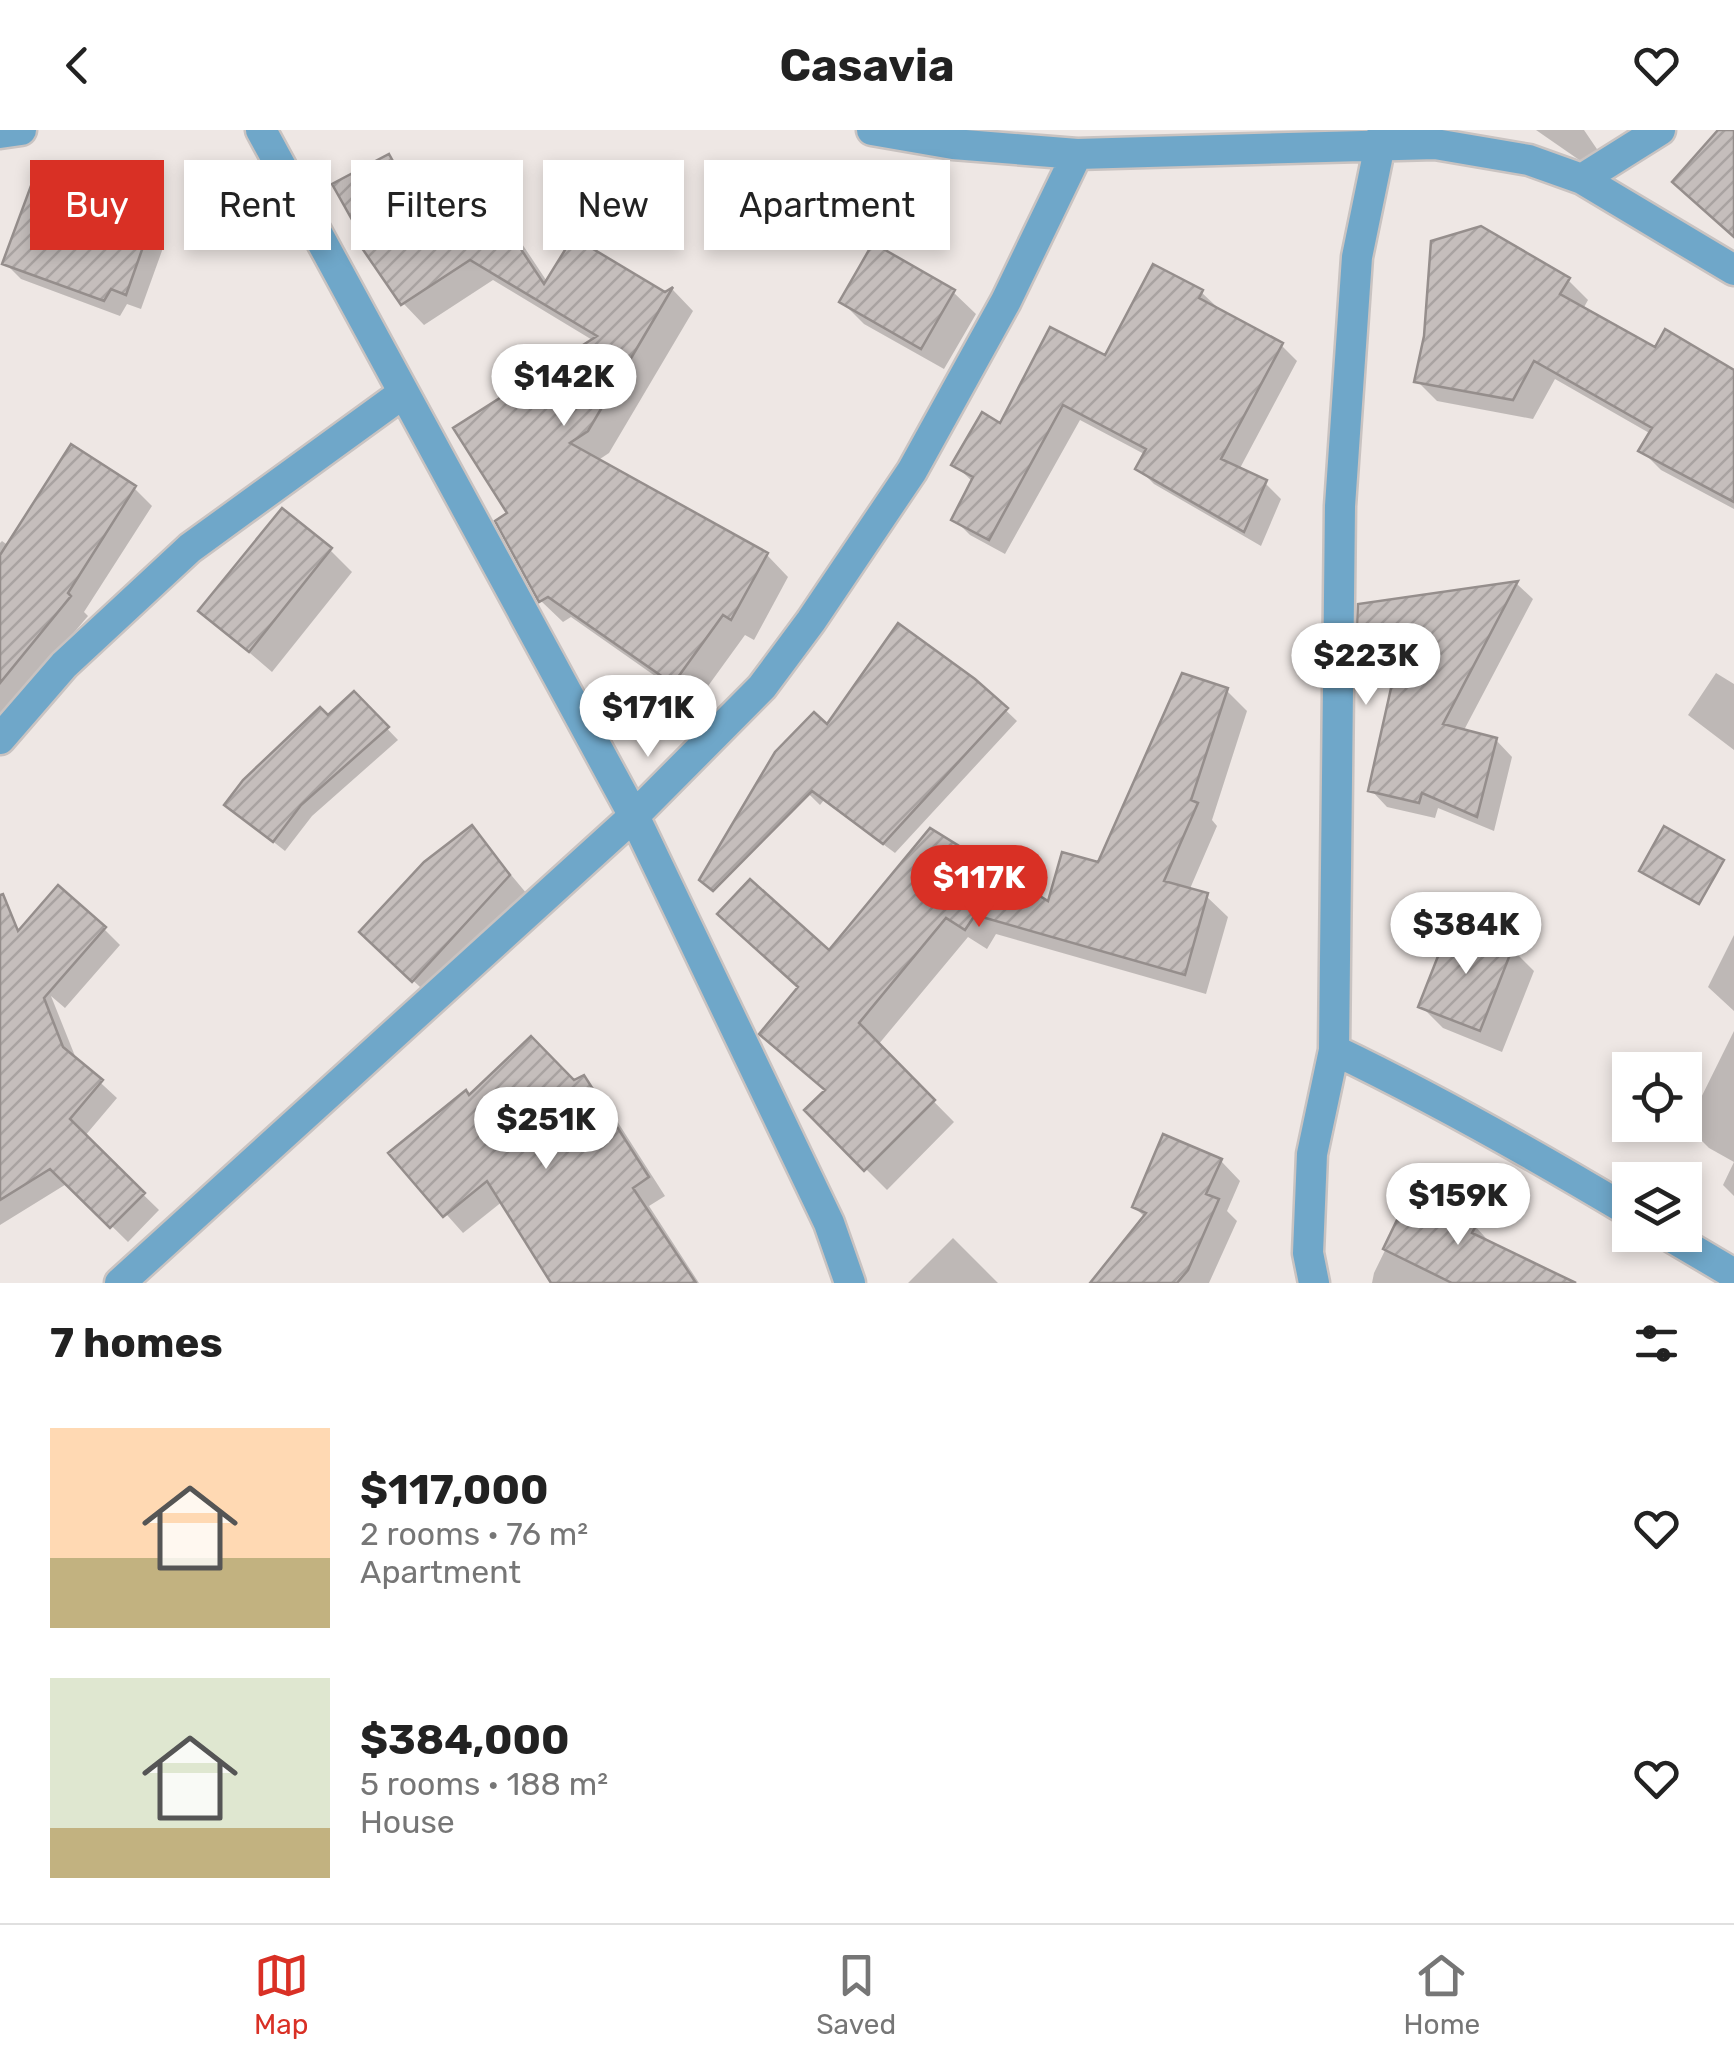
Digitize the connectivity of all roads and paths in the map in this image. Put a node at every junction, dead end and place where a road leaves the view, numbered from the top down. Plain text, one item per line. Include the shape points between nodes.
1 (21, 130) edge
2 (261, 130) edge
3 (872, 130) edge
4 (1660, 130) edge
5 (0, 133) edge
6 (1380, 138) edge
7 (1077, 154) junction
8 (1582, 179) junction
9 (1734, 270) edge
10 (402, 394) junction
11 (0, 739) edge
12 (634, 816) junction
13 (1334, 1050) junction
14 (1612, 1201) edge
15 (1697, 1252) edge
16 (1734, 1274) edge
17 (120, 1283) edge
18 (850, 1283) edge
19 (1314, 1283) edge

1 - 5 street
2 - 10 street
3 - 7 street
4 - 8 street
6 - 7 street
6 - 8 street via 1529,160
6 - 13 street via 1357,257 1340,506
7 - 12 street via 912,471 762,687
8 - 9 street
10 - 11 street via 190,548 64,664
10 - 12 street
12 - 17 street
12 - 18 street via 828,1223
13 - 14 street
13 - 19 street via 1312,1154 1308,1253
15 - 16 street

